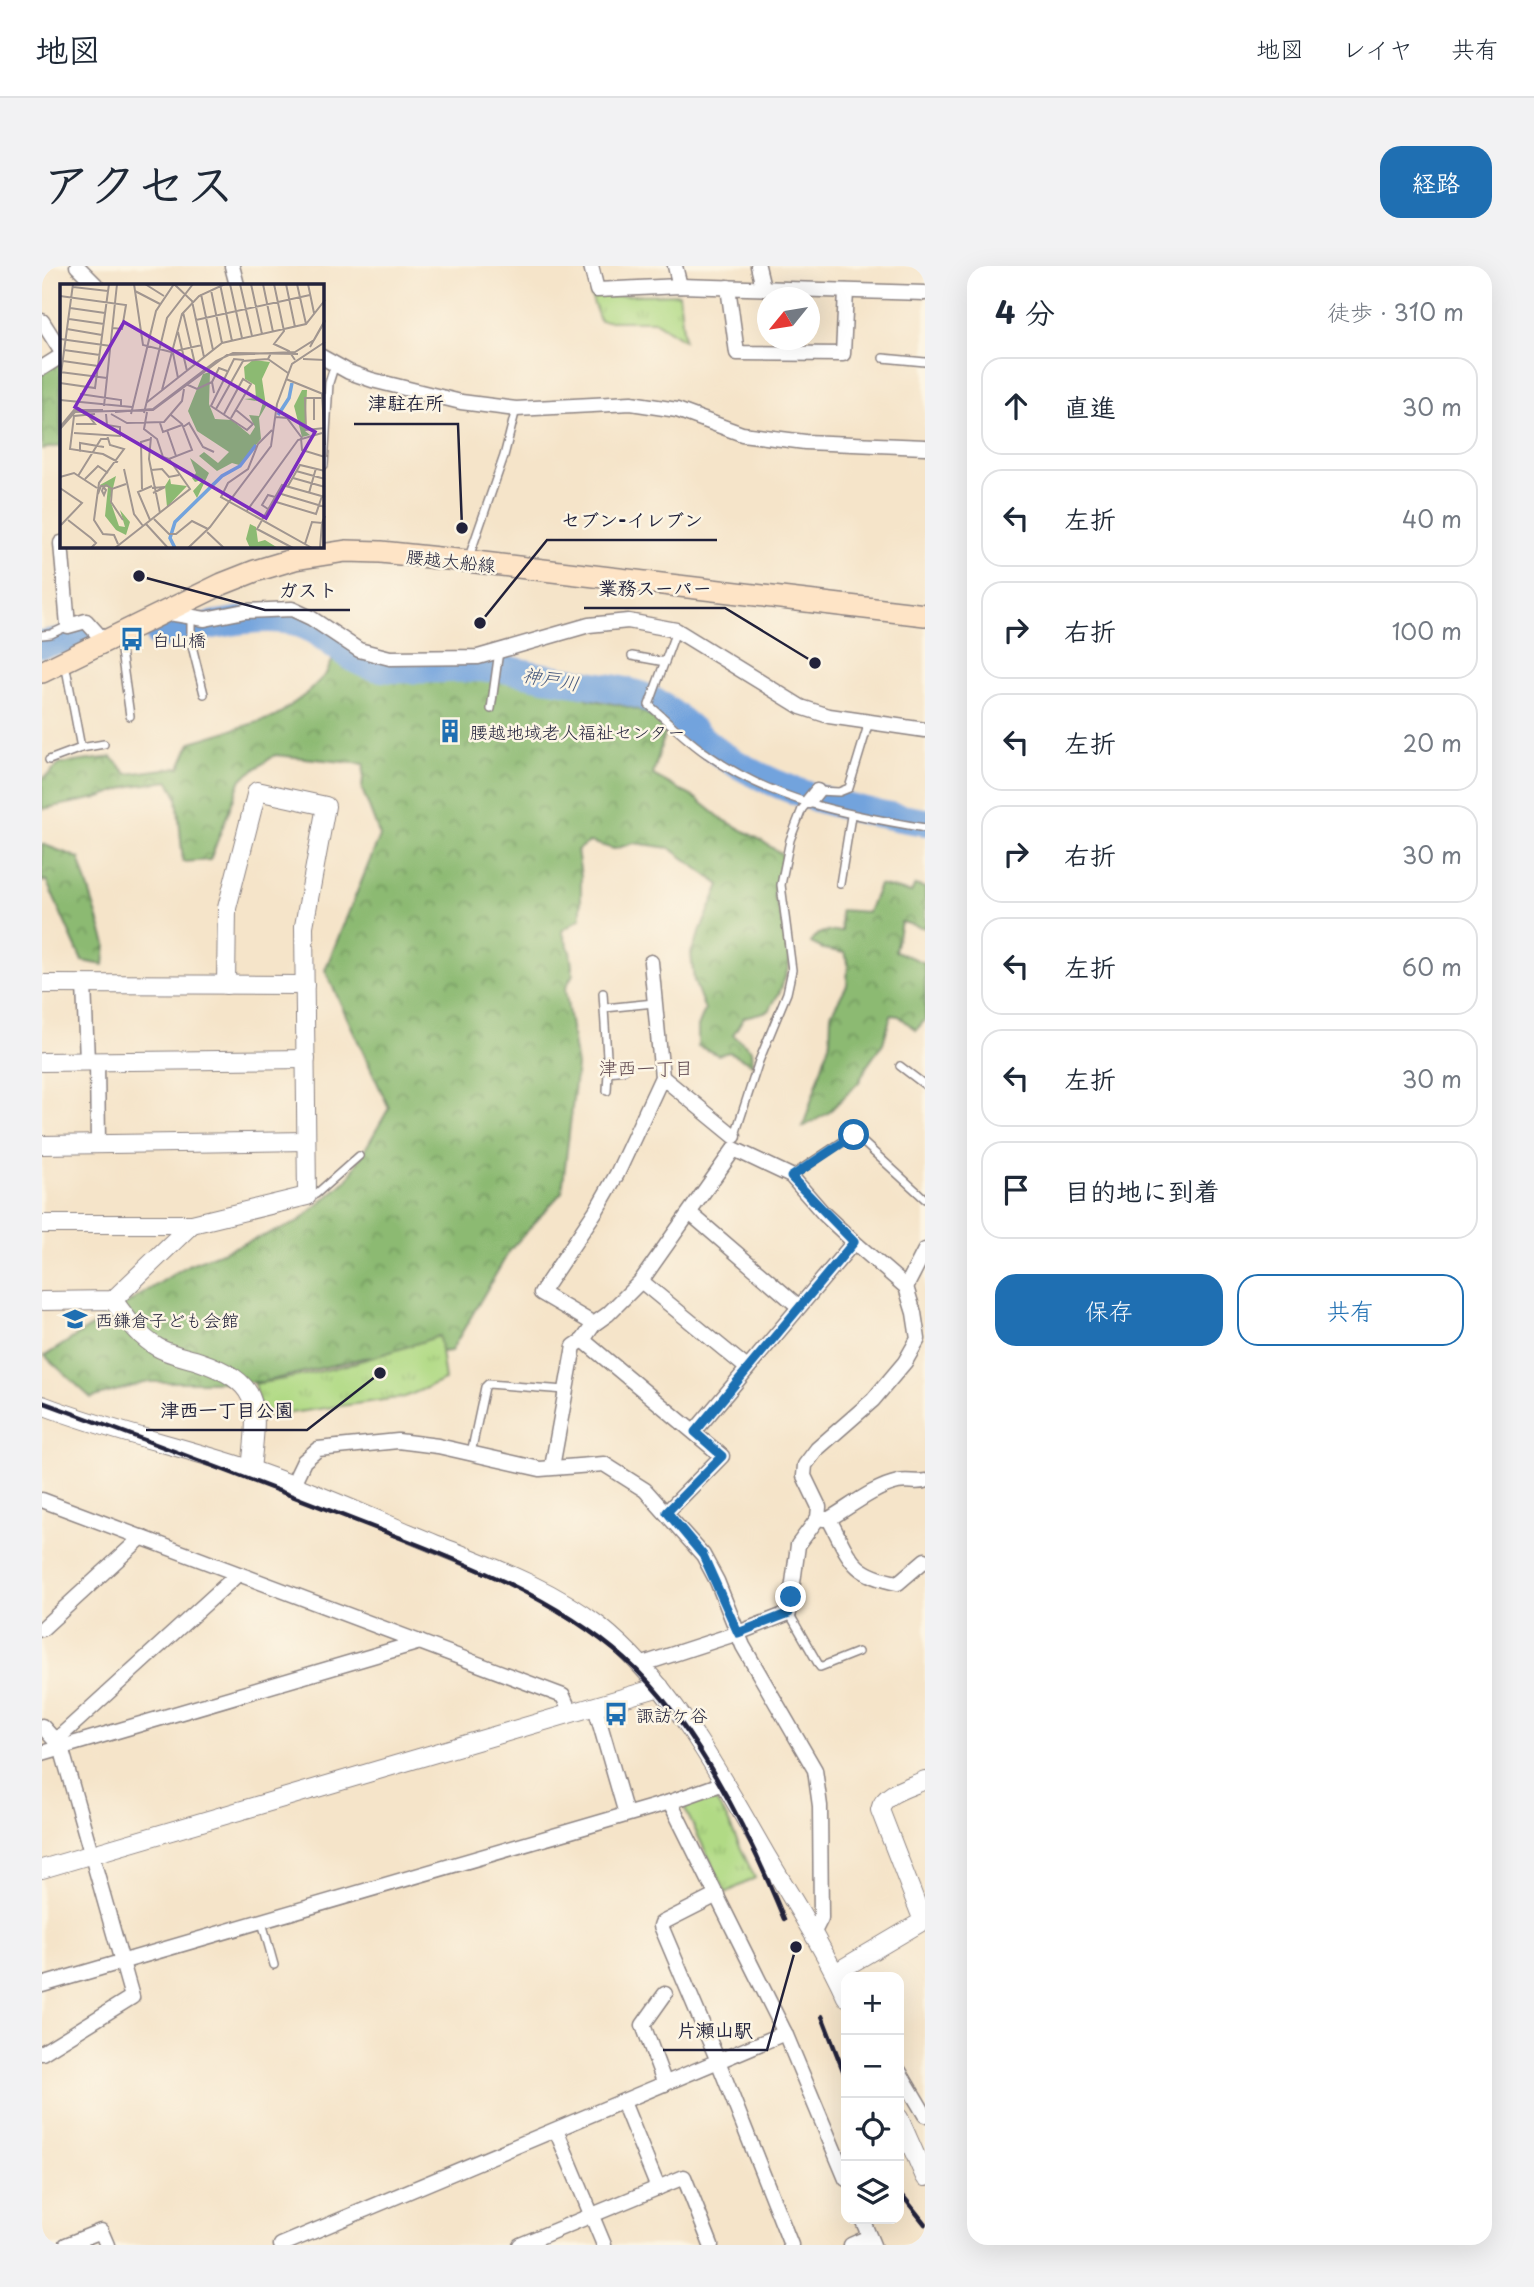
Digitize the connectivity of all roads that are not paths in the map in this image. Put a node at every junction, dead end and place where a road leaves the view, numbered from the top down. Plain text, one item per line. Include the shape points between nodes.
1 (77, 266) edge
2 (232, 266) edge
3 (591, 266) edge
4 (675, 266) edge
5 (758, 266) edge
6 (95, 284) edge
7 (237, 284) edge
8 (680, 286) junction
9 (728, 287) junction
10 (757, 287) edge
11 (763, 287) edge
12 (820, 290) edge
13 (846, 291) junction
14 (925, 293) edge
15 (42, 321) edge
16 (60, 349) edge
17 (60, 357) edge
18 (883, 358) dead end
19 (329, 361) edge
20 (925, 362) edge
21 (42, 368) edge
22 (516, 409) junction
23 (925, 447) edge
24 (324, 465) dead end
25 (61, 548) edge
26 (467, 561) junction
27 (163, 612) junction
28 (925, 615) edge
29 (191, 621) junction
30 (68, 626) junction
31 (676, 630) junction
32 (42, 635) edge
33 (112, 638) junction
34 (498, 656) junction
35 (632, 656) dead end
36 (64, 661) junction
37 (664, 662) junction
38 (42, 672) edge
39 (204, 694) dead end
40 (491, 709) dead end
41 (130, 716) dead end
42 (869, 722) junction
43 (925, 730) edge
44 (104, 744) dead end
45 (81, 748) junction
46 (49, 760) dead end
47 (811, 799) junction
48 (851, 816) junction
49 (925, 828) edge
50 (839, 884) dead end
51 (651, 962) dead end
52 (42, 984) edge
53 (84, 984) junction
54 (226, 985) junction
55 (305, 985) junction
56 (603, 993) dead end
57 (654, 1003) junction
58 (605, 1008) junction
59 (306, 1059) junction
60 (92, 1061) junction
61 (42, 1062) edge
62 (900, 1066) dead end
63 (625, 1070) dead end
64 (608, 1072) junction
65 (662, 1077) junction
66 (925, 1085) edge
67 (607, 1091) dead end
68 (306, 1141) junction
69 (734, 1142) junction
70 (98, 1144) junction
71 (42, 1145) edge
72 (359, 1156) dead end
73 (791, 1177) junction
74 (307, 1196) junction
75 (925, 1199) edge
76 (691, 1214) junction
77 (42, 1224) edge
78 (192, 1224) junction
79 (854, 1242) junction
80 (925, 1250) edge
81 (641, 1280) junction
82 (906, 1287) junction
83 (113, 1300) junction
84 (42, 1301) edge
85 (799, 1306) junction
86 (594, 1324) junction
87 (583, 1339) junction
88 (747, 1368) junction
89 (565, 1390) junction
90 (42, 1405) edge
91 (695, 1432) junction
92 (471, 1453) junction
93 (552, 1467) junction
94 (251, 1470) junction
95 (925, 1481) edge
96 (292, 1486) junction
97 (45, 1505) edge
98 (667, 1512) junction
99 (824, 1519) junction
100 (142, 1537) junction
101 (925, 1560) edge
102 (238, 1574) junction
103 (789, 1613) junction
104 (42, 1629) edge
105 (738, 1633) junction
106 (420, 1642) junction
107 (858, 1652) dead end
108 (640, 1665) junction
109 (660, 1688) junction
110 (594, 1707) junction
111 (570, 1714) junction
112 (42, 1726) edge
113 (58, 1744) junction
114 (42, 1753) edge
115 (925, 1780) edge
116 (724, 1783) junction
117 (670, 1802) junction
118 (626, 1814) junction
119 (93, 1855) junction
120 (42, 1869) edge
121 (717, 1895) junction
122 (924, 1921) edge
123 (262, 1922) junction
124 (813, 1934) junction
125 (123, 1962) junction
126 (274, 1965) dead end
127 (835, 1973) junction
128 (42, 1985) edge
129 (841, 1986) edge
130 (665, 1994) dead end
131 (785, 2032) junction
132 (42, 2053) edge
133 (718, 2061) junction
134 (904, 2079) edge
135 (665, 2084) junction
136 (622, 2102) junction
137 (924, 2112) edge
138 (904, 2129) edge
139 (556, 2130) junction
140 (841, 2167) edge
141 (925, 2177) edge
142 (658, 2188) junction
143 (592, 2215) junction
144 (864, 2224) edge
145 (871, 2241) edge
146 (284, 2244) edge
147 (66, 2245) edge
148 (107, 2245) edge
149 (520, 2245) edge
150 (604, 2245) edge
151 (711, 2245) edge
152 (790, 2245) edge
153 (850, 2245) edge

1 - 6 street
2 - 7 street
3 - 8 street via 597,290
4 - 8 street
5 - 11 street
8 - 9 street
9 - 10 street
9 - 13 street via 737,353 843,354
12 - 13 street
13 - 14 street
15 - 16 street
17 - 21 street
18 - 20 lane
19 - 22 street via 372,380 461,402
19 - 24 lane
22 - 23 street via 631,402 677,410 742,434 805,442
22 - 26 lane
25 - 30 street
26 - 27 main road, 腰越大船線 via 346,551 295,559 222,584
26 - 28 main road, 腰越大船線
27 - 29 street
27 - 33 main road, 腰越大船線
29 - 34 street via 245,611 292,609 359,650 390,658
29 - 39 lane via 191,642
30 - 32 lane
30 - 33 street via 86,621
31 - 34 street via 610,622
31 - 37 lane
31 - 42 street via 801,707
33 - 36 main road, 腰越大船線
33 - 41 lane
34 - 40 lane
35 - 37 lane
36 - 38 main road, 腰越大船線
36 - 45 lane
37 - 47 lane via 649,705 706,754 778,793
42 - 43 street
42 - 47 lane via 849,788
44 - 45 lane
45 - 46 lane
47 - 48 lane
47 - 69 lane via 790,840 781,885 792,970 787,993 759,1061
48 - 49 lane
48 - 50 lane
51 - 57 street
52 - 53 street
53 - 54 street
53 - 60 street
54 - 55 street
54 - 55 street via 227,908 257,791 326,807 304,926
55 - 59 street
56 - 58 lane
57 - 58 lane
57 - 65 street
58 - 64 lane
59 - 60 street
59 - 68 street
60 - 61 street
60 - 70 street
62 - 66 lane
63 - 64 lane
64 - 67 lane
65 - 69 street
65 - 86 street via 617,1174 541,1293
68 - 70 street
68 - 74 street
69 - 73 street
69 - 76 street
70 - 71 street
72 - 74 lane via 316,1194
73 - 75 lane via 854,1135
73 - 79 street
74 - 78 street
76 - 81 street
76 - 85 street
77 - 78 street
78 - 83 street
79 - 82 street
79 - 85 street
80 - 82 street
81 - 86 street
81 - 88 street
82 - 99 street via 918,1339 905,1362 873,1400 805,1465 804,1476
83 - 84 street
83 - 94 street via 136,1330 158,1348 222,1369 245,1386 255,1422
85 - 88 street
86 - 87 street
87 - 89 street via 574,1346
87 - 91 street
88 - 91 street
89 - 92 lane via 488,1384
89 - 93 street
90 - 94 street via 93,1425
91 - 98 street via 722,1456
92 - 93 street via 540,1469
92 - 96 street via 398,1441 318,1449 304,1461
93 - 98 street via 604,1464 645,1490
94 - 96 street
95 - 99 street via 900,1481 883,1487
96 - 108 street via 521,1579 599,1626
97 - 100 street
98 - 105 street via 703,1555
99 - 101 street via 853,1564 870,1576 898,1583
99 - 103 street via 798,1545
100 - 102 street
100 - 104 street
102 - 106 street
102 - 113 street
103 - 105 street
103 - 107 lane via 820,1667
105 - 108 street
105 - 124 street via 815,1770 820,1806 821,1918
106 - 111 street via 563,1696
106 - 113 street
108 - 109 street
109 - 110 street
109 - 116 street
110 - 111 street
110 - 118 street
111 - 119 street
112 - 113 street
113 - 114 street
113 - 119 street
115 - 122 street via 887,1797 880,1810
116 - 117 street
116 - 124 street
117 - 118 street
117 - 121 street
118 - 123 street
119 - 120 street
119 - 125 street
121 - 131 street
121 - 133 street via 661,1926
122 - 127 street
123 - 125 street
123 - 126 lane
124 - 127 street
125 - 128 street
125 - 132 street via 132,1997
127 - 129 street
130 - 135 street via 643,2025
131 - 133 street
131 - 140 street
133 - 135 street
133 - 152 street
134 - 137 street
135 - 136 street
136 - 139 street
136 - 142 street
138 - 141 street
139 - 143 street
139 - 146 street
142 - 143 street
142 - 151 street via 684,2177
143 - 149 street
143 - 150 street
144 - 145 street
145 - 153 street
147 - 148 street via 101,2231

